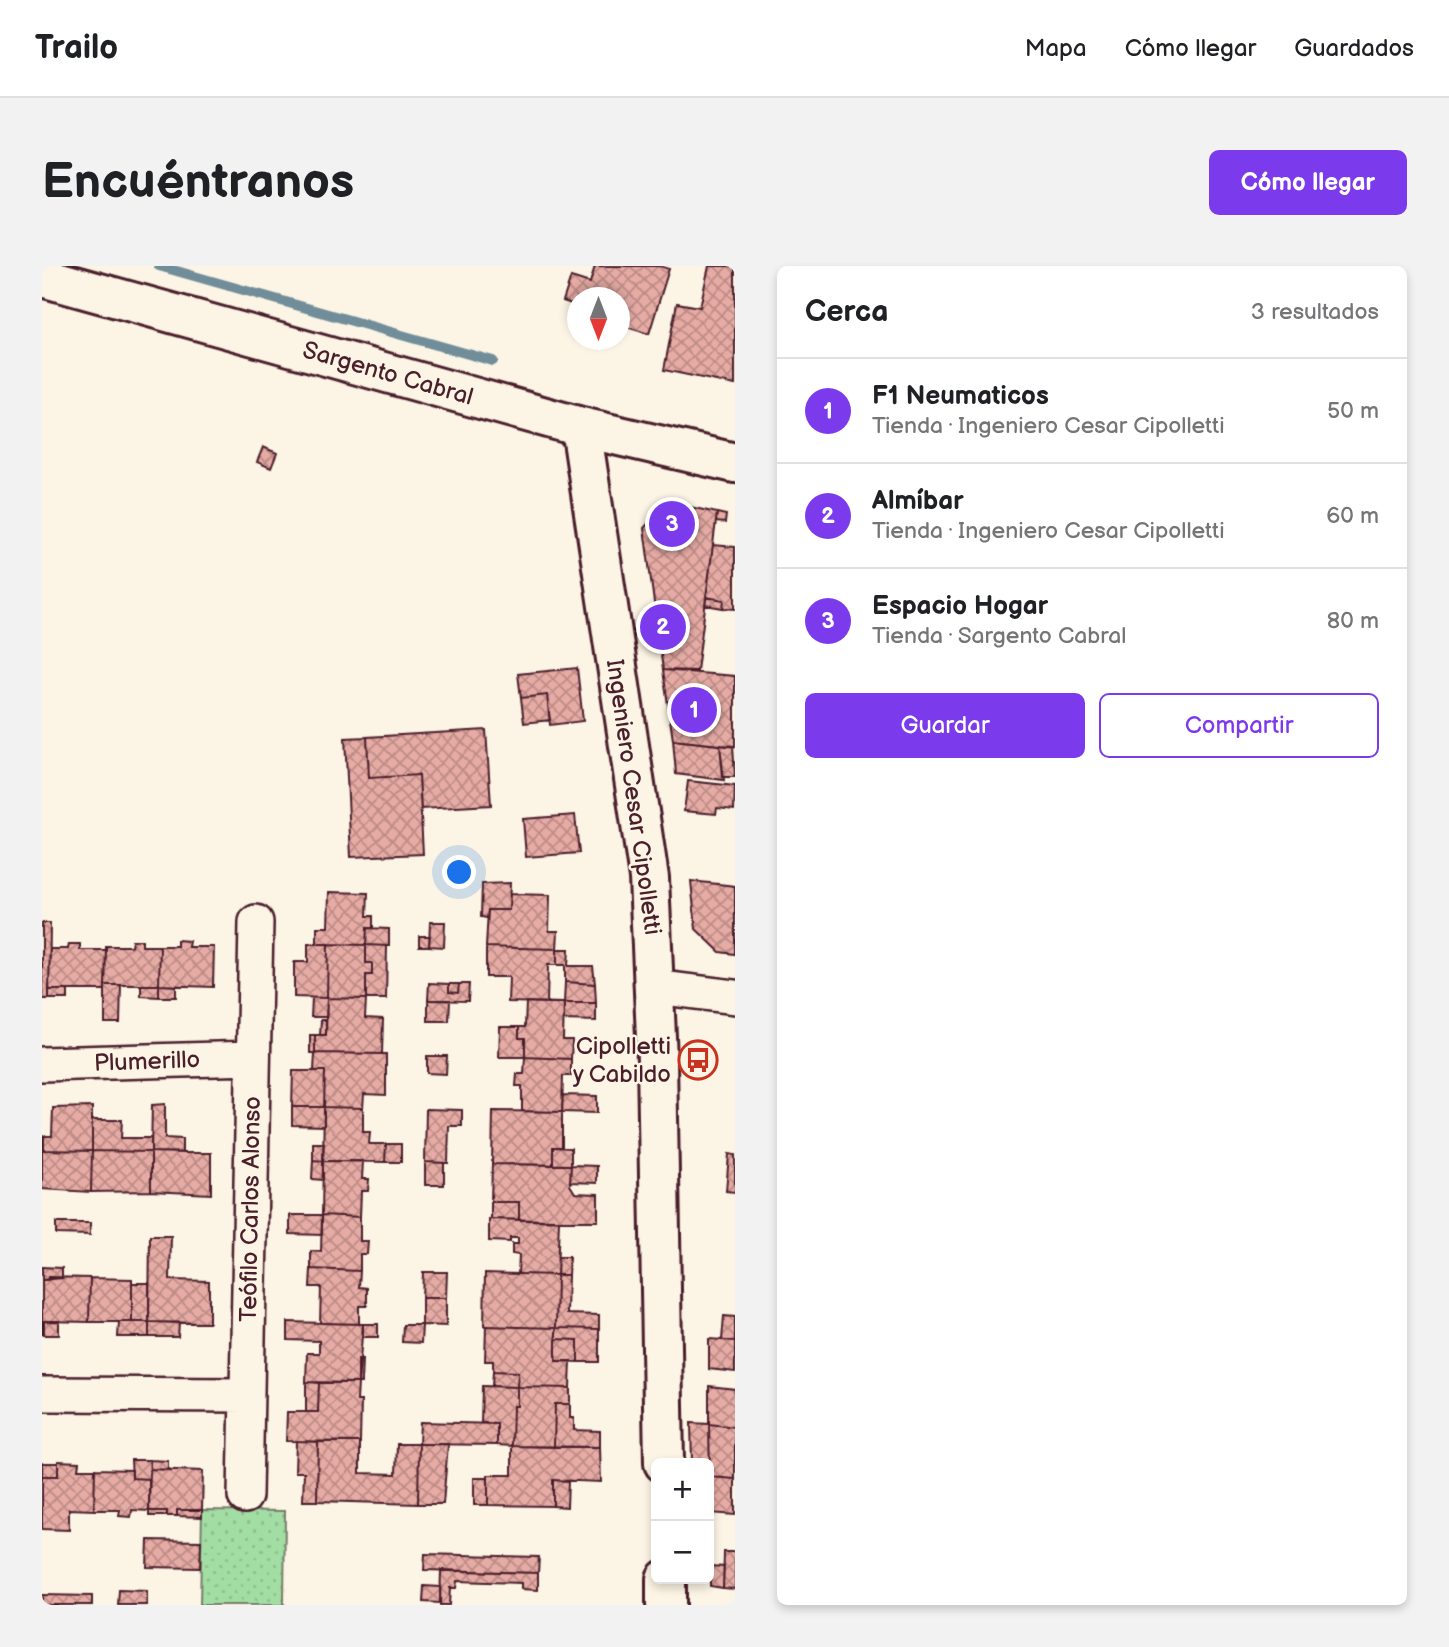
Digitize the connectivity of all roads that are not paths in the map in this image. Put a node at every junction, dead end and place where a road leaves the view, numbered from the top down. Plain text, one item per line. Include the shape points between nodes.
1 (42, 277) edge
2 (581, 427) junction
3 (735, 463) edge
4 (256, 922) dead end
5 (655, 987) junction
6 (735, 997) edge
7 (253, 1058) junction
8 (42, 1064) edge
9 (42, 1394) edge
10 (247, 1395) junction
11 (664, 1458) edge
12 (245, 1496) dead end
13 (666, 1584) edge
14 (667, 1605) edge

1 - 2 main road, Sargento Cabral
2 - 3 main road, Sargento Cabral
2 - 5 main road, Ingeniero Cesar Cipolletti via 649,878
4 - 7 street, Teófilo Carlos Alonso
5 - 6 street
5 - 11 main road, Ingeniero Cesar Cipolletti
7 - 8 street, Plumerillo
7 - 10 street, Teófilo Carlos Alonso
9 - 10 street
10 - 12 street, Teófilo Carlos Alonso
13 - 14 main road

